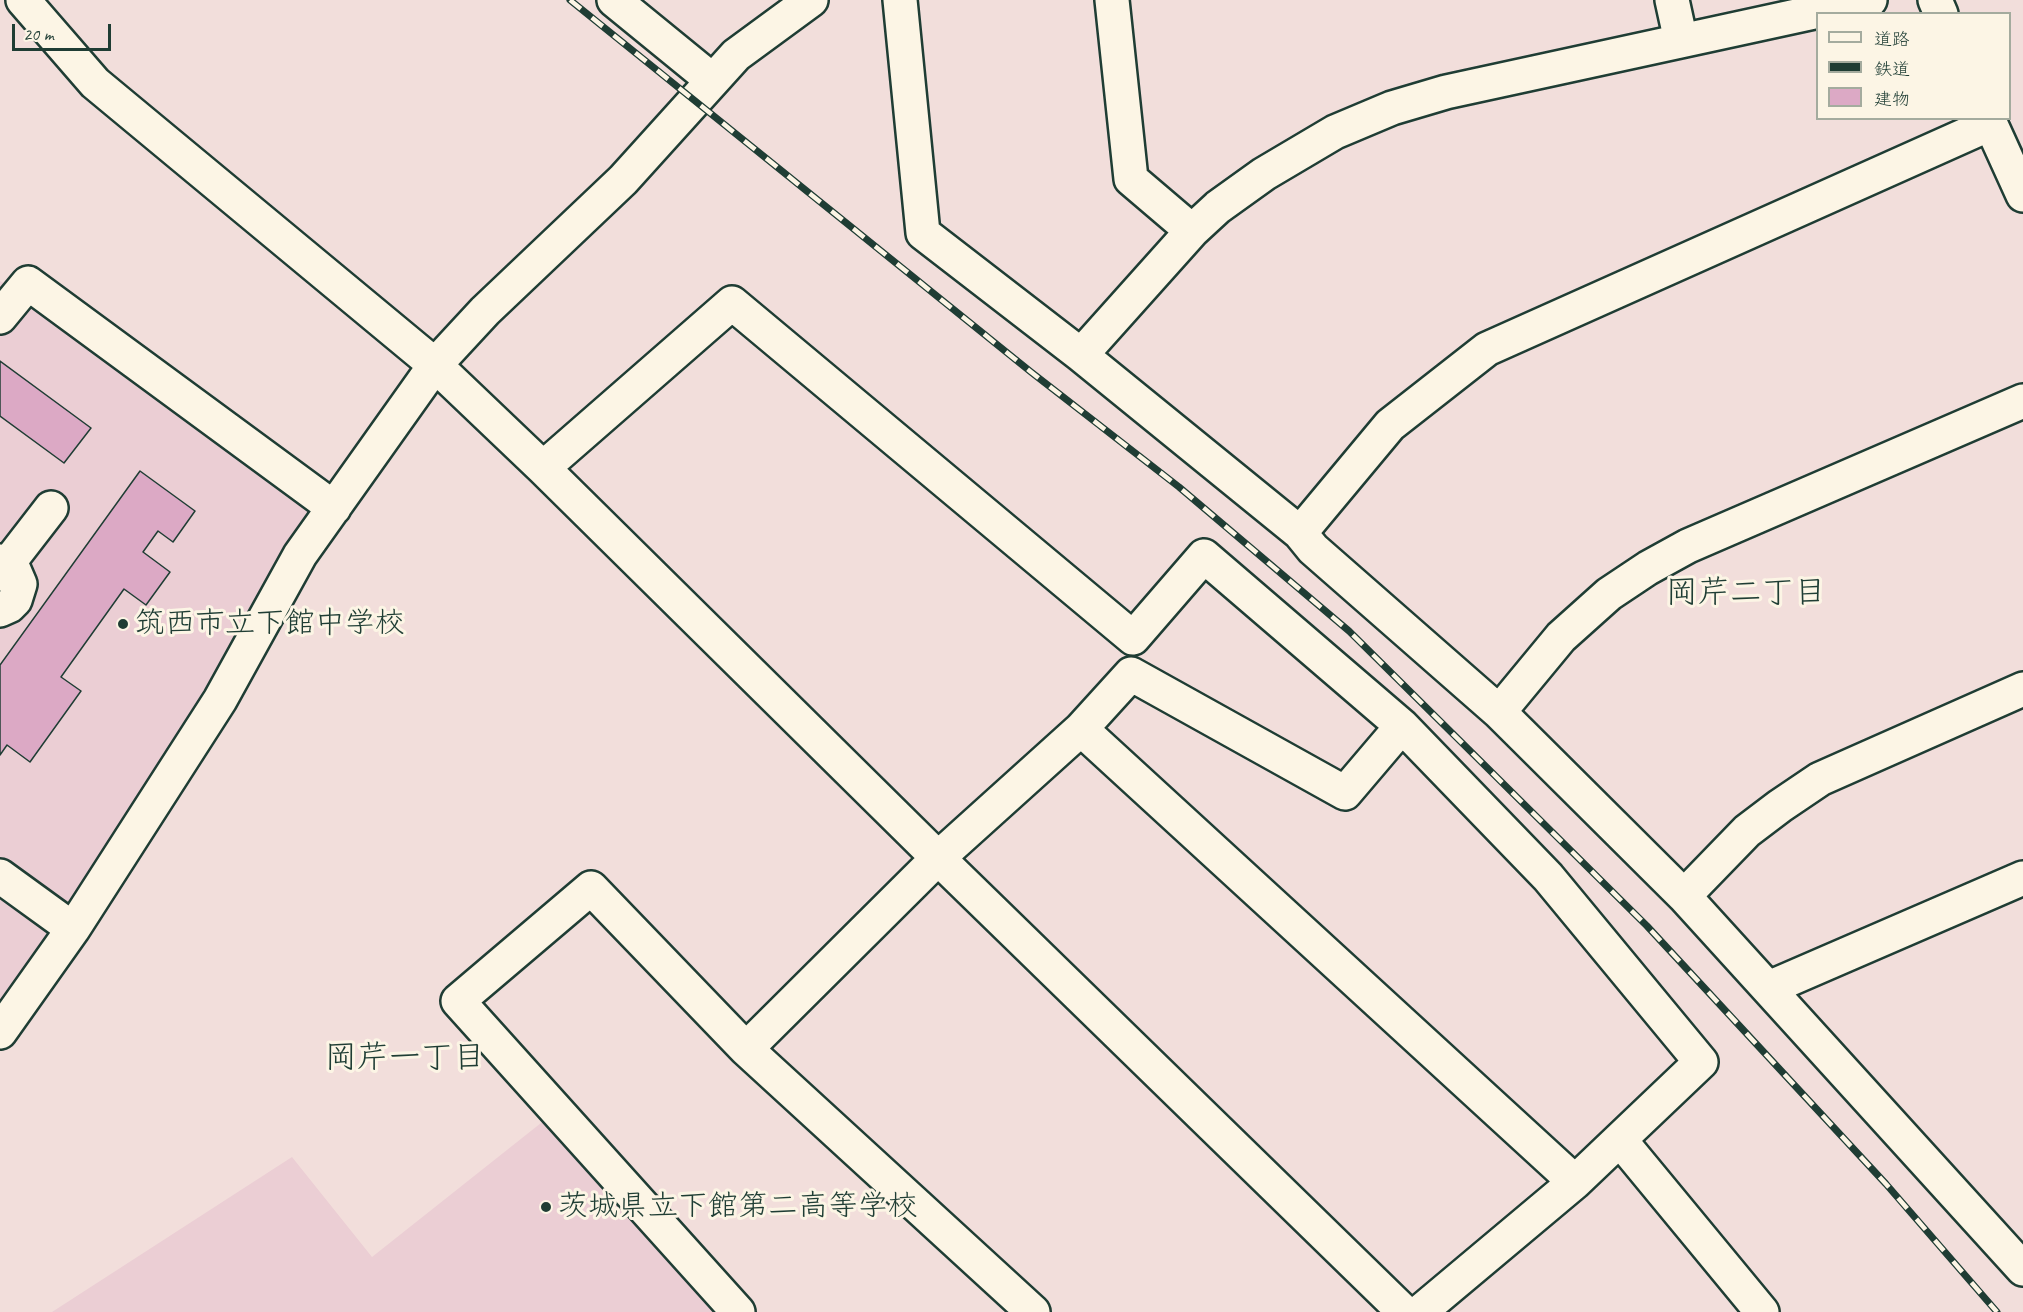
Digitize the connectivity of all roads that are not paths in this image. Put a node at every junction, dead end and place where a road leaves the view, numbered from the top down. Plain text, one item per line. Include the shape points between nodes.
1 (23, 0) edge
2 (614, 0) edge
3 (811, 0) edge
4 (900, 0) edge
5 (1113, 0) edge
6 (1672, 0) edge
7 (1869, 0) edge
8 (1681, 41) junction
9 (712, 80) junction
10 (1989, 121) edge
11 (2023, 195) edge
12 (1192, 231) junction
13 (0, 317) edge
14 (1081, 355) junction
15 (435, 365) junction
16 (2023, 401) edge
17 (543, 468) junction
18 (333, 507) junction
19 (51, 508) dead end
20 (1300, 533) junction
21 (7, 586) edge
22 (1133, 638) junction
23 (1131, 674) junction
24 (2023, 690) edge
25 (1499, 712) junction
26 (1402, 726) junction
27 (1081, 729) junction
28 (938, 858) junction
29 (0, 876) edge
30 (2023, 878) edge
31 (1684, 896) junction
32 (73, 929) junction
33 (1769, 988) junction
34 (0, 1032) edge
35 (746, 1049) junction
36 (1620, 1140) junction
37 (1575, 1182) junction
38 (2023, 1269) edge
39 (738, 1312) edge
40 (1032, 1312) edge
41 (1404, 1312) edge
42 (1420, 1312) edge
43 (1762, 1312) edge

1 - 15 street via 95,83
2 - 9 street
3 - 9 street via 736,55
4 - 14 street via 923,233
5 - 12 street via 1131,179
6 - 8 street
7 - 8 street
8 - 12 street via 1446,92 1392,108 1335,132 1264,174
9 - 15 street via 623,180 485,311
10 - 11 street
10 - 20 street via 1487,349 1390,425
12 - 14 street
13 - 18 street via 28,283
14 - 20 street
15 - 17 street
15 - 18 street
16 - 25 street via 1688,546 1648,568 1609,594 1561,637
17 - 22 street via 732,303
17 - 28 street
18 - 32 street via 300,555 220,700
19 - 21 street
20 - 25 street via 1313,549
22 - 23 street
22 - 26 street via 1204,556
23 - 26 street via 1345,794
23 - 27 street
24 - 31 street via 1820,779 1747,831
25 - 31 street
26 - 36 street via 1548,877 1701,1062
27 - 28 street
27 - 37 street
28 - 35 street
28 - 41 street
29 - 32 street
30 - 33 street
31 - 33 street
32 - 34 street
33 - 38 street
35 - 39 street via 591,888 458,1001
35 - 40 street
36 - 37 street
36 - 43 street
37 - 42 street

